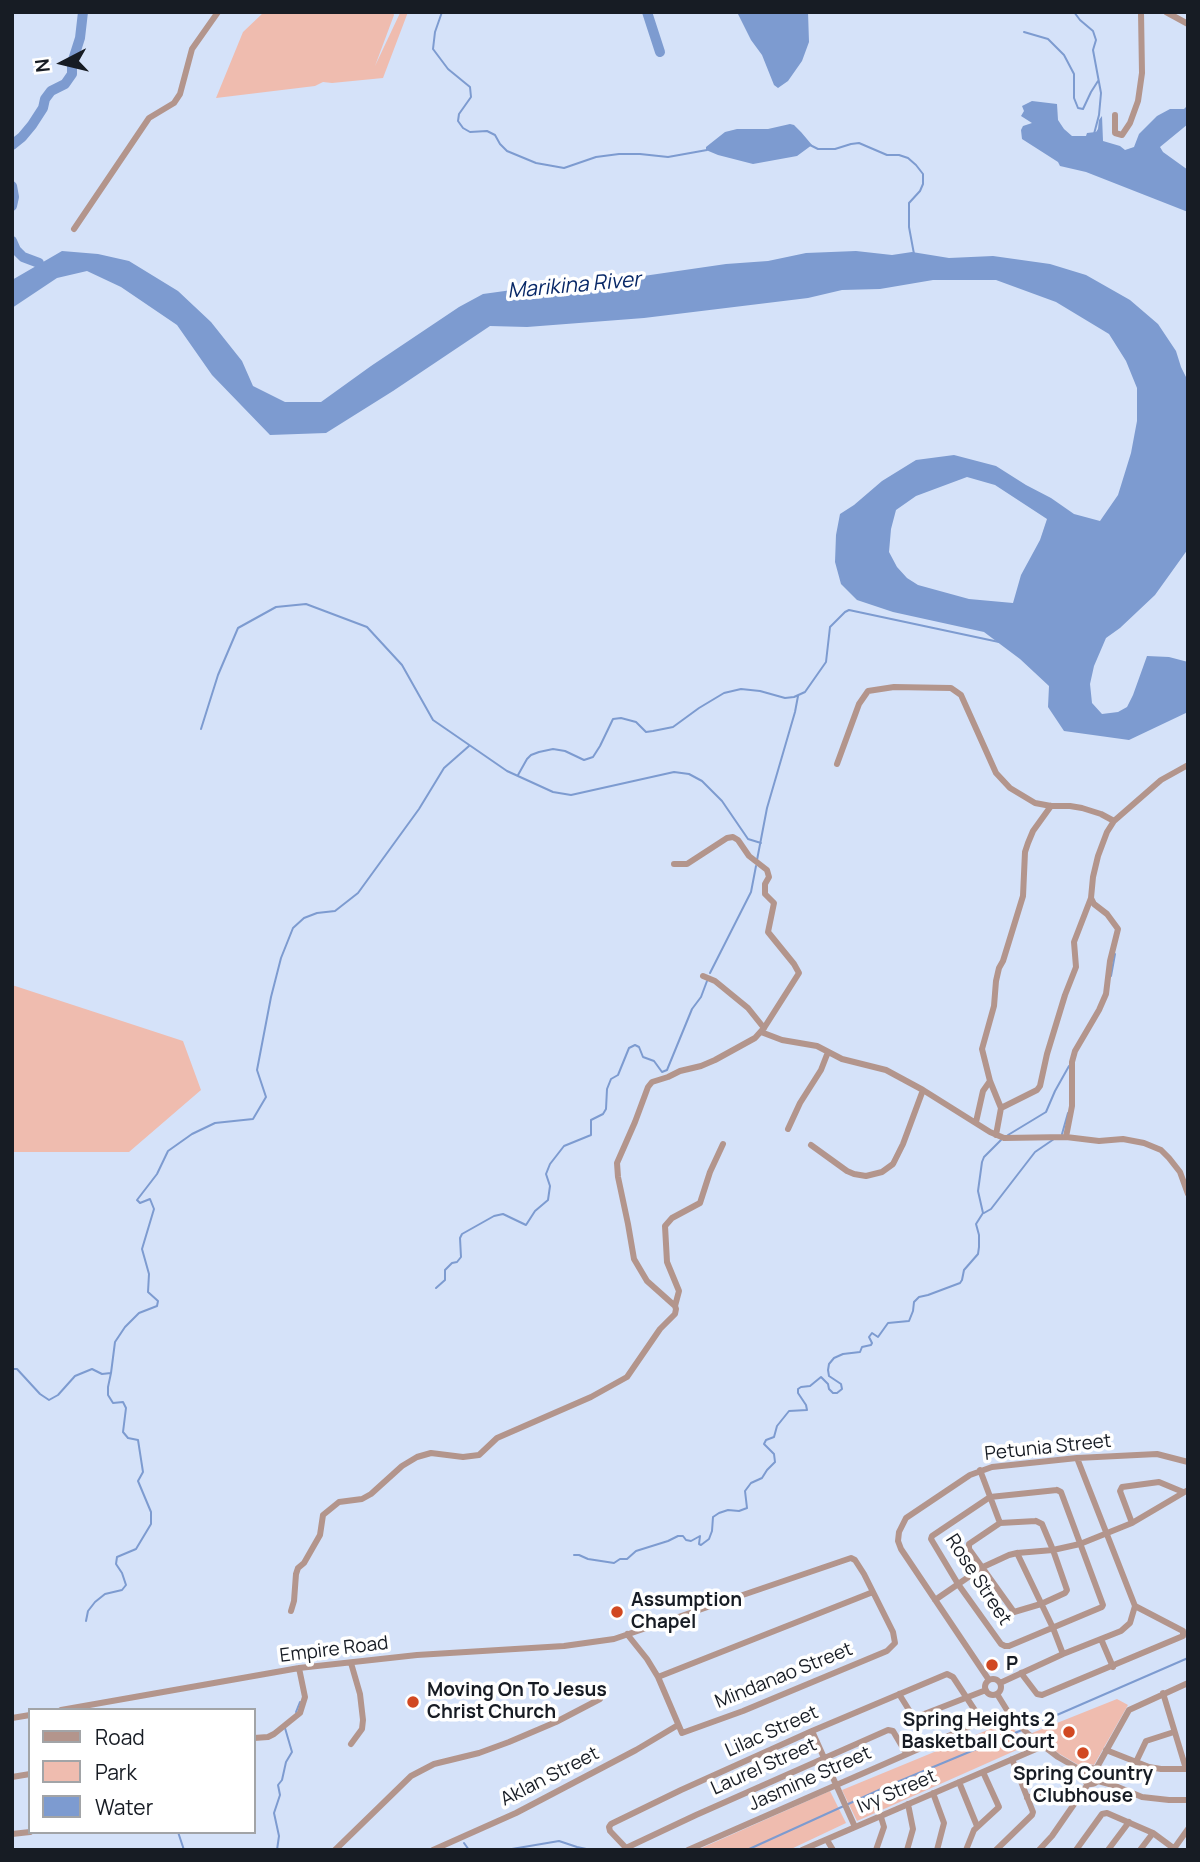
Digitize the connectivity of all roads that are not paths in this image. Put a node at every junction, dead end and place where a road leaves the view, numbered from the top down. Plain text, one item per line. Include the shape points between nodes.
1 (218, 12) edge
2 (1141, 12) edge
3 (1166, 12) edge
4 (1188, 24) edge
5 (1115, 115) dead end
6 (74, 229) dead end
7 (837, 764) dead end
8 (1188, 765) edge
9 (1051, 806) junction
10 (1114, 821) junction
11 (674, 864) dead end
12 (1091, 898) junction
13 (703, 975) dead end
14 (762, 1030) junction
15 (828, 1052) junction
16 (990, 1081) junction
17 (923, 1090) junction
18 (1001, 1108) junction
19 (976, 1122) junction
20 (788, 1129) dead end
21 (996, 1135) junction
22 (1066, 1137) junction
23 (723, 1144) dead end
24 (811, 1145) dead end
25 (1188, 1194) edge
26 (675, 1306) junction
27 (1077, 1458) junction
28 (1188, 1462) edge
29 (980, 1470) junction
30 (1185, 1491) edge
31 (990, 1497) junction
32 (1132, 1522) junction
33 (1000, 1523) junction
34 (1107, 1534) junction
35 (1080, 1544) junction
36 (1053, 1550) junction
37 (1017, 1553) junction
38 (983, 1567) junction
39 (958, 1584) junction
40 (873, 1592) junction
41 (935, 1600) junction
42 (1041, 1604) junction
43 (1135, 1606) junction
44 (291, 1611) dead end
45 (1053, 1628) junction
46 (627, 1634) junction
47 (1101, 1639) junction
48 (1063, 1654) junction
49 (351, 1663) junction
50 (1113, 1667) junction
51 (299, 1668) junction
52 (1021, 1673) junction
53 (658, 1677) junction
54 (989, 1680) junction
55 (1000, 1683) junction
56 (1188, 1683) edge
57 (986, 1690) junction
58 (1163, 1693) junction
59 (899, 1694) junction
60 (997, 1694) junction
61 (966, 1698) junction
62 (600, 1699) dead end
63 (72, 1708) edge
64 (678, 1725) junction
65 (812, 1731) junction
66 (1174, 1732) junction
67 (256, 1738) edge
68 (351, 1744) dead end
69 (1043, 1746) junction
70 (1105, 1750) junction
71 (906, 1754) junction
72 (823, 1758) junction
73 (1012, 1759) junction
74 (1136, 1762) junction
75 (1096, 1769) junction
76 (1187, 1769) edge
77 (983, 1772) junction
78 (1084, 1772) junction
79 (959, 1782) junction
80 (1098, 1782) junction
81 (1088, 1784) junction
82 (835, 1785) junction
83 (1043, 1792) dead end
84 (933, 1793) junction
85 (1027, 1798) junction
86 (1188, 1800) edge
87 (908, 1804) junction
88 (881, 1817) junction
89 (1129, 1822) junction
90 (977, 1826) junction
91 (855, 1827) junction
92 (1188, 1829) edge
93 (1153, 1833) junction
94 (827, 1840) junction
95 (1000, 1848) edge
96 (627, 1849) edge
97 (1175, 1849) edge
98 (335, 1850) edge
99 (433, 1850) edge
100 (688, 1850) edge
101 (802, 1850) edge
102 (832, 1850) edge
103 (876, 1850) edge
104 (907, 1850) edge
105 (937, 1850) edge
106 (966, 1850) edge
107 (1039, 1850) edge
108 (1076, 1850) edge
109 (1108, 1850) edge
110 (1140, 1850) edge

1 - 6 street via 192,49 180,94 149,118
2 - 5 street via 1138,102 1123,134 1116,134
3 - 4 street
7 - 9 street via 868,691 951,688 961,695 998,776 1035,803
8 - 10 street via 1161,780
9 - 10 street via 1082,808
9 - 16 street via 1025,852 1021,904 996,981 982,1049
10 - 12 street via 1098,856
11 - 14 street via 687,864 733,837 767,870 765,894 774,903 768,932 799,973
12 - 18 street via 1074,942 1076,967 1040,1086
12 - 22 street via 1118,929 1106,994 1072,1062 1072,1106
13 - 14 street via 748,1008
14 - 15 street
14 - 26 street via 715,1060 652,1082 617,1163 634,1259 648,1281
15 - 17 street via 886,1070
15 - 20 street
16 - 18 street
16 - 19 street
17 - 19 street
17 - 24 street via 903,1144 882,1172 854,1174
18 - 21 street
19 - 21 street
21 - 22 street
22 - 25 street via 1137,1140 1161,1150 1176,1166
23 - 26 street via 700,1203 665,1226 667,1262 679,1291
26 - 44 street via 676,1314 627,1377 497,1438 479,1455 424,1455 402,1466 362,1499 339,1502 323,1515 320,1535 298,1568
27 - 28 street, Petunia Street via 1157,1454
27 - 29 street, Petunia Street
27 - 34 street
29 - 31 street
29 - 41 street, Petunia Street via 906,1518 898,1532 901,1549
30 - 32 street
30 - 32 street via 1159,1482 1122,1487
31 - 33 street
31 - 35 street, Rose Street via 1059,1491
31 - 39 street, Rose Street via 932,1536
32 - 34 street
33 - 36 street via 1039,1522
33 - 38 street via 970,1544
34 - 35 street
34 - 43 street
35 - 36 street
35 - 45 street, Rose Street via 1103,1605
36 - 37 street
36 - 42 street via 1067,1590
37 - 38 street
37 - 42 street
38 - 39 street
38 - 42 street via 1014,1612
39 - 41 street
39 - 45 street, Rose Street via 1005,1646
40 - 46 street, Empire Road via 851,1558
40 - 53 street
40 - 64 street, Mindanao Street via 893,1632 892,1648 682,1733
41 - 54 street, Petunia Street
42 - 45 street
43 - 47 street via 1126,1627
43 - 50 street via 1183,1631 1184,1636
45 - 48 street
46 - 49 street, Empire Road via 564,1646
46 - 53 street
47 - 48 street
47 - 50 street
48 - 52 street
49 - 51 street, Empire Road
49 - 68 street via 363,1720
50 - 52 street via 1038,1696
51 - 63 street, Empire Road
51 - 67 street via 305,1697 300,1713 268,1737
52 - 55 street
53 - 64 street
54 - 55 street
54 - 57 street
55 - 60 street
56 - 58 street
57 - 60 street
57 - 61 street
58 - 66 street
58 - 70 street via 1129,1710
59 - 61 street, Lilac Street via 947,1674
59 - 61 street via 914,1718
59 - 65 street, Lilac Street
60 - 69 street via 1017,1724
61 - 71 street, Jasmine Street via 980,1718 978,1723
62 - 98 street via 500,1745 428,1766 411,1776
64 - 99 street, Aklan Street via 516,1813
65 - 72 street
65 - 96 street, Lilac Street via 611,1824 610,1831
66 - 74 street via 1146,1741
66 - 76 street
69 - 73 street, Ivy Street
69 - 78 street
70 - 74 street
70 - 75 street
71 - 72 street, Laurel Street via 891,1730
71 - 82 street, Jasmine Street
72 - 82 street
72 - 96 street, Laurel Street
73 - 77 street, Ivy Street
73 - 85 street
74 - 76 street via 1161,1769
75 - 78 street
75 - 80 street
77 - 79 street, Ivy Street
77 - 90 street via 999,1807
78 - 81 street
79 - 84 street, Ivy Street
79 - 90 street
80 - 81 street
80 - 86 street via 1142,1797
81 - 107 street
82 - 91 street
82 - 100 street, Jasmine Street
83 - 85 street
84 - 87 street, Ivy Street
84 - 105 street via 944,1824
85 - 95 street via 1032,1815
87 - 88 street, Ivy Street
87 - 104 street via 913,1829
88 - 91 street, Ivy Street
88 - 103 street via 884,1827
89 - 93 street
89 - 108 street via 1102,1814
89 - 109 street
90 - 106 street
91 - 94 street, Ivy Street
92 - 97 street
93 - 97 street
93 - 110 street
94 - 101 street, Ivy Street
94 - 102 street

